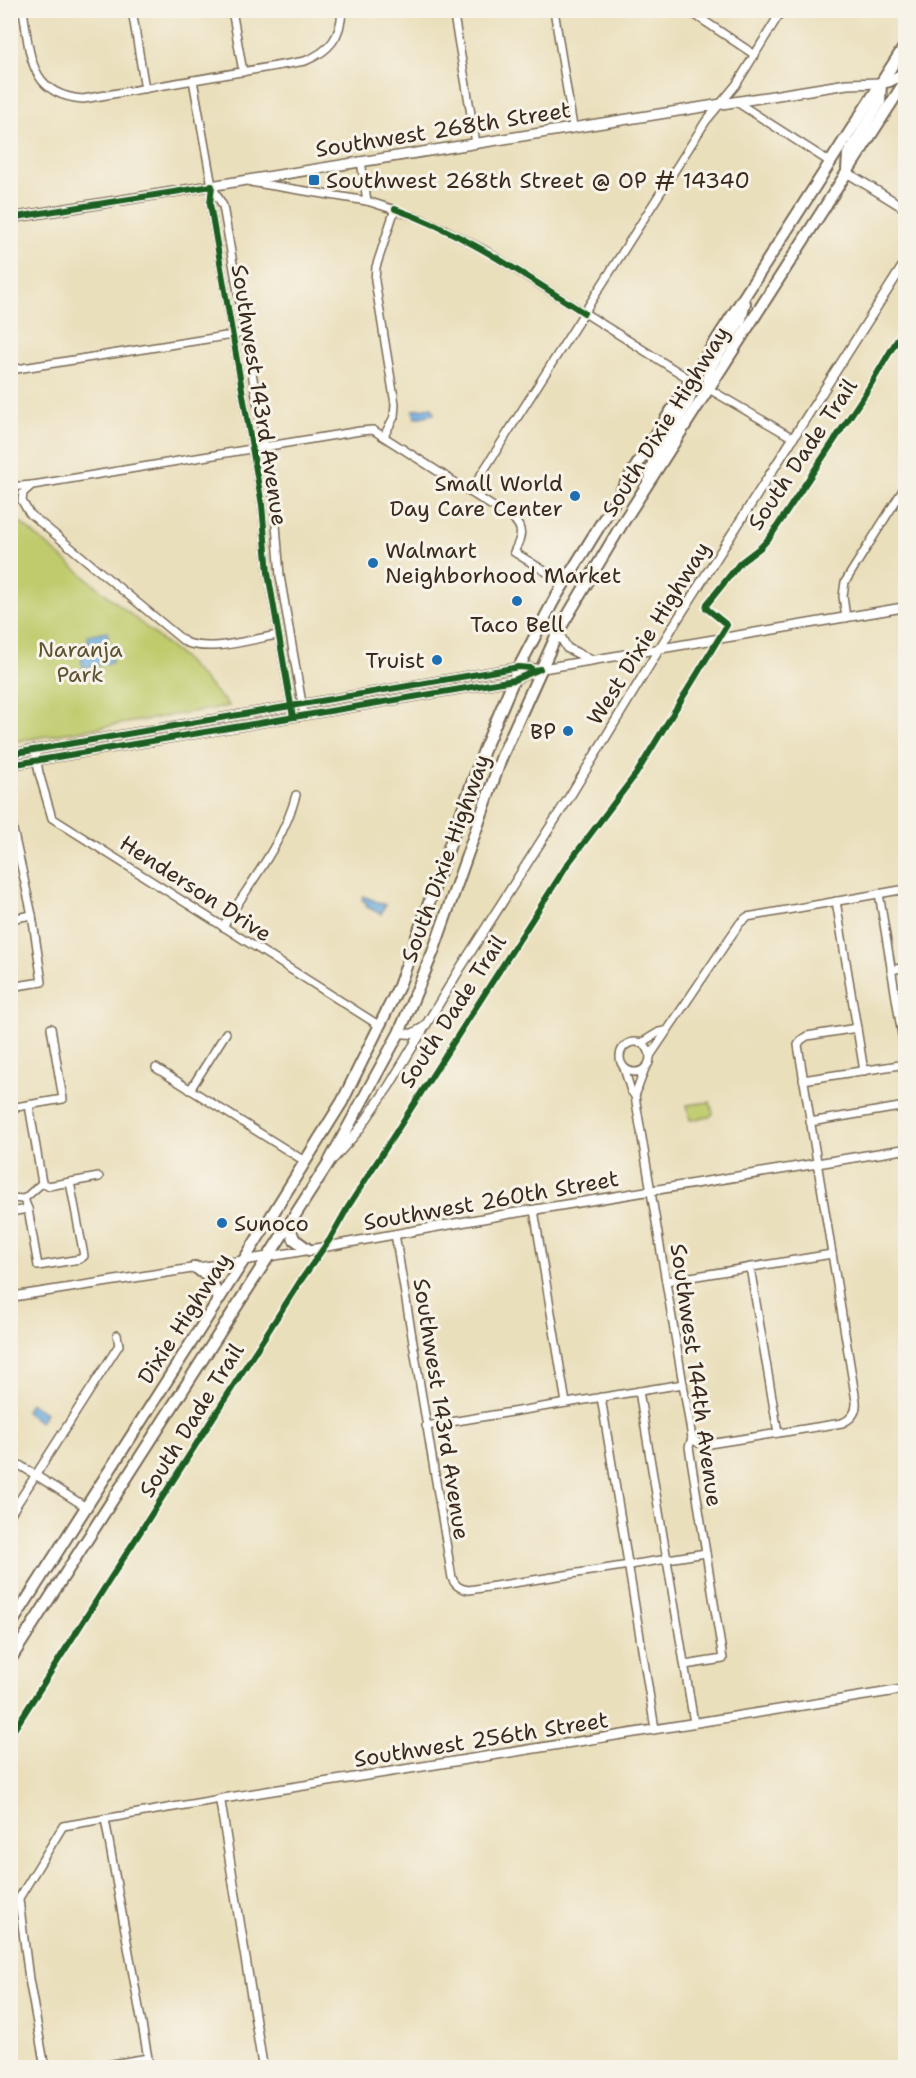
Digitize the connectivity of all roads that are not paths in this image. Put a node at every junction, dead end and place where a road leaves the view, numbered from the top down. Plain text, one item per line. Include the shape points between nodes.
1 (23, 10) edge
2 (132, 10) edge
3 (232, 10) edge
4 (342, 10) edge
5 (453, 10) edge
6 (554, 10) edge
7 (687, 10) edge
8 (782, 10) edge
9 (906, 44) edge
10 (754, 55) junction
11 (243, 72) junction
12 (906, 72) edge
13 (193, 80) junction
14 (906, 80) edge
15 (881, 83) junction
16 (145, 88) junction
17 (735, 101) junction
18 (721, 103) junction
19 (573, 127) junction
20 (476, 142) junction
21 (361, 161) junction
22 (830, 162) junction
23 (846, 172) junction
24 (243, 181) junction
25 (212, 186) junction
26 (367, 201) junction
27 (906, 209) edge
28 (395, 210) junction
29 (10, 218) edge
30 (906, 261) edge
31 (747, 294) junction
32 (584, 313) junction
33 (245, 333) junction
34 (233, 335) junction
35 (10, 370) edge
36 (691, 380) junction
37 (709, 389) junction
38 (384, 436) junction
39 (793, 438) junction
40 (265, 447) junction
41 (252, 448) junction
42 (32, 485) junction
43 (646, 486) junction
44 (906, 486) edge
45 (10, 487) edge
46 (470, 492) junction
47 (564, 583) junction
48 (906, 607) edge
49 (846, 618) junction
50 (558, 632) junction
51 (278, 635) junction
52 (660, 649) junction
53 (591, 660) junction
54 (519, 668) junction
55 (540, 669) junction
56 (514, 680) junction
57 (302, 704) junction
58 (291, 706) junction
59 (304, 715) junction
60 (293, 717) junction
61 (35, 750) junction
62 (10, 754) edge
63 (36, 761) junction
64 (10, 765) edge
65 (296, 795) dead end
66 (11, 815) edge
67 (906, 889) edge
68 (879, 893) junction
69 (836, 901) junction
70 (32, 915) junction
71 (10, 919) edge
72 (224, 927) junction
73 (906, 967) edge
74 (891, 970) junction
75 (10, 987) edge
76 (380, 1026) junction
77 (424, 1026) junction
78 (51, 1028) dead end
79 (857, 1028) junction
80 (665, 1031) junction
81 (226, 1033) dead end
82 (399, 1034) junction
83 (641, 1043) junction
84 (650, 1056) junction
85 (906, 1062) edge
86 (156, 1068) dead end
87 (624, 1068) junction
88 (645, 1068) junction
89 (864, 1071) junction
90 (803, 1080) junction
91 (190, 1090) junction
92 (635, 1096) junction
93 (29, 1105) junction
94 (906, 1106) edge
95 (10, 1108) edge
96 (810, 1122) junction
97 (906, 1149) edge
98 (306, 1162) junction
99 (329, 1162) junction
100 (817, 1163) junction
101 (99, 1177) dead end
102 (70, 1182) junction
103 (42, 1183) junction
104 (651, 1191) junction
105 (10, 1198) edge
106 (24, 1199) junction
107 (28, 1209) junction
108 (534, 1210) junction
109 (10, 1212) edge
110 (289, 1225) junction
111 (395, 1234) junction
112 (309, 1250) junction
113 (832, 1254) junction
114 (269, 1257) junction
115 (244, 1260) junction
116 (195, 1267) junction
117 (750, 1267) junction
118 (666, 1281) junction
119 (10, 1297) edge
120 (218, 1300) junction
121 (117, 1335) dead end
122 (683, 1384) junction
123 (639, 1391) junction
124 (601, 1397) junction
125 (566, 1403) junction
126 (426, 1426) junction
127 (778, 1433) junction
128 (692, 1438) junction
129 (10, 1459) edge
130 (36, 1475) junction
131 (86, 1507) junction
132 (10, 1515) edge
133 (706, 1553) junction
134 (667, 1559) junction
135 (628, 1565) junction
136 (10, 1626) edge
137 (10, 1660) edge
138 (685, 1665) junction
139 (906, 1689) edge
140 (694, 1723) junction
141 (655, 1730) junction
142 (220, 1799) junction
143 (105, 1819) junction
144 (18, 1900) junction
145 (10, 1913) edge
146 (45, 2067) edge
147 (89, 2067) edge
148 (263, 2067) edge

1 - 16 street via 31,61 43,83 62,95 83,99
2 - 16 street
3 - 11 street
4 - 11 street via 342,27 335,40 314,57
5 - 20 street
6 - 19 street
7 - 10 street
8 - 10 street
9 - 15 highway, South Dixie Highway
10 - 18 street
11 - 13 street
12 - 15 highway
13 - 16 street
13 - 25 street, Southwest 143rd Avenue
14 - 23 highway, South Dixie Highway
15 - 17 main road, Southwest 268th Street via 847,84
15 - 22 highway, South Dixie Highway
15 - 23 highway via 880,102 848,154
17 - 18 main road, Southwest 268th Street
17 - 22 street
18 - 19 main road, Southwest 268th Street
18 - 32 street
19 - 20 main road, Southwest 268th Street
20 - 21 main road, Southwest 268th Street
21 - 24 main road, Southwest 268th Street
21 - 26 street
22 - 31 highway, South Dixie Highway
23 - 27 street
23 - 37 highway, South Dixie Highway
24 - 25 main road, Southwest 268th Street
24 - 26 street
25 - 29 main road, Southwest 268th Street
25 - 33 street, Southwest 143rd Avenue via 223,206
25 - 34 street, Southwest 143rd Avenue via 210,204
26 - 28 street
28 - 32 street via 468,241
28 - 38 street via 375,281 395,404 394,417
30 - 39 street, West Dixie Highway
31 - 36 highway, South Dixie Highway
31 - 37 highway via 741,319 711,366
32 - 36 street
32 - 46 street
33 - 34 street
33 - 40 street, Southwest 143rd Avenue
34 - 35 street
34 - 41 street, Southwest 143rd Avenue
36 - 43 highway via 688,402 655,455
36 - 47 highway, South Dixie Highway
37 - 39 street
37 - 43 highway, South Dixie Highway
38 - 40 street via 373,430 360,431
38 - 46 street
39 - 52 street, West Dixie Highway
40 - 41 street
40 - 57 street, Southwest 143rd Avenue via 280,576
41 - 42 street
41 - 51 street, Southwest 143rd Avenue
42 - 45 street
42 - 51 street via 23,493 22,501 30,513 185,642 213,646
43 - 50 highway, South Dixie Highway
44 - 49 street via 845,582 842,592
46 - 47 street via 519,525 520,540 514,552
47 - 54 highway, South Dixie Highway
48 - 49 street
49 - 52 street
50 - 53 street via 567,648
50 - 55 highway, South Dixie Highway
51 - 58 street, Southwest 143rd Avenue
52 - 53 street
52 - 77 street, West Dixie Highway
53 - 55 street
54 - 55 street
54 - 56 highway, South Dixie Highway
54 - 57 street
55 - 56 street
55 - 82 highway, South Dixie Highway via 490,789 433,952
56 - 59 street
56 - 76 highway, South Dixie Highway via 473,780 414,948
57 - 58 street
57 - 59 street, Southwest 143rd Avenue
58 - 60 street, Southwest 143rd Avenue
58 - 61 street
59 - 60 street
60 - 63 street
61 - 62 street
61 - 63 street, Henderson Drive
63 - 64 street
63 - 72 street, Henderson Drive via 52,818
65 - 72 street via 280,837
66 - 70 street
67 - 68 street
68 - 69 street
68 - 74 street
69 - 79 street
69 - 80 street via 743,919
70 - 71 street
70 - 75 street via 42,982
72 - 76 street, Henderson Drive
73 - 74 street
74 - 85 street
76 - 82 highway
76 - 98 highway, Dixie Highway
77 - 82 street via 412,1034
77 - 99 street, West Dixie Highway via 358,1131
78 - 93 street via 63,1099
79 - 89 street
79 - 90 street via 801,1040 798,1045
80 - 83 street
80 - 84 street
81 - 91 street
82 - 99 highway, South Dixie Highway
83 - 84 street
83 - 87 street via 632,1042 622,1048 620,1060
84 - 88 street
85 - 89 street
86 - 91 street
87 - 88 street via 637,1072
87 - 92 street, Southwest 144th Avenue
88 - 92 street, Southwest 144th Avenue
89 - 90 street
90 - 96 street
91 - 98 street
92 - 104 street, Southwest 144th Avenue
93 - 95 street
93 - 103 street
94 - 96 street
96 - 100 street
97 - 100 street, Southwest 260th Street
98 - 115 highway, Dixie Highway
99 - 110 highway, Dixie Highway
100 - 104 street, Southwest 260th Street
100 - 113 street
101 - 102 street
102 - 103 street via 48,1186
102 - 107 street via 84,1256 80,1259 38,1266
103 - 106 street
104 - 108 street, Southwest 260th Street
104 - 118 street, Southwest 144th Avenue
105 - 106 street
106 - 107 street
107 - 109 street
108 - 111 street, Southwest 260th Street
108 - 125 street
110 - 112 highway via 294,1239
110 - 114 highway, Dixie Highway
111 - 112 street, Southwest 260th Street
111 - 126 street, Southwest 143rd Avenue
112 - 114 street, Southwest 260th Street
113 - 117 street
113 - 127 street via 856,1409 842,1423
114 - 115 street, Southwest 260th Street
114 - 137 highway, Dixie Highway
115 - 116 street, Southwest 260th Street
115 - 120 highway, Dixie Highway
116 - 119 street, Southwest 260th Street
116 - 120 highway via 212,1280
117 - 118 street
117 - 127 street
118 - 122 street, Southwest 144th Avenue
120 - 131 highway, Dixie Highway
121 - 130 street via 119,1345
122 - 123 street
122 - 128 street, Southwest 144th Avenue
123 - 124 street
123 - 134 street
124 - 125 street
124 - 135 street
125 - 126 street
126 - 135 street, Southwest 143rd Avenue via 452,1578 458,1587 469,1590
127 - 128 street via 710,1444
128 - 133 street, Southwest 144th Avenue via 688,1447
129 - 130 street
130 - 131 street
130 - 132 street
131 - 136 highway, Dixie Highway
133 - 134 street
133 - 138 street, Southwest 144th Avenue via 723,1659
134 - 135 street
134 - 138 street
135 - 141 street
138 - 140 street
139 - 140 street, Southwest 256th Street
140 - 141 street, Southwest 256th Street
141 - 142 street, Southwest 256th Street
142 - 143 street, Southwest 256th Street
142 - 148 street
143 - 144 street, Southwest 256th Street via 63,1826
143 - 147 street via 148,2058
144 - 145 street
144 - 146 street

